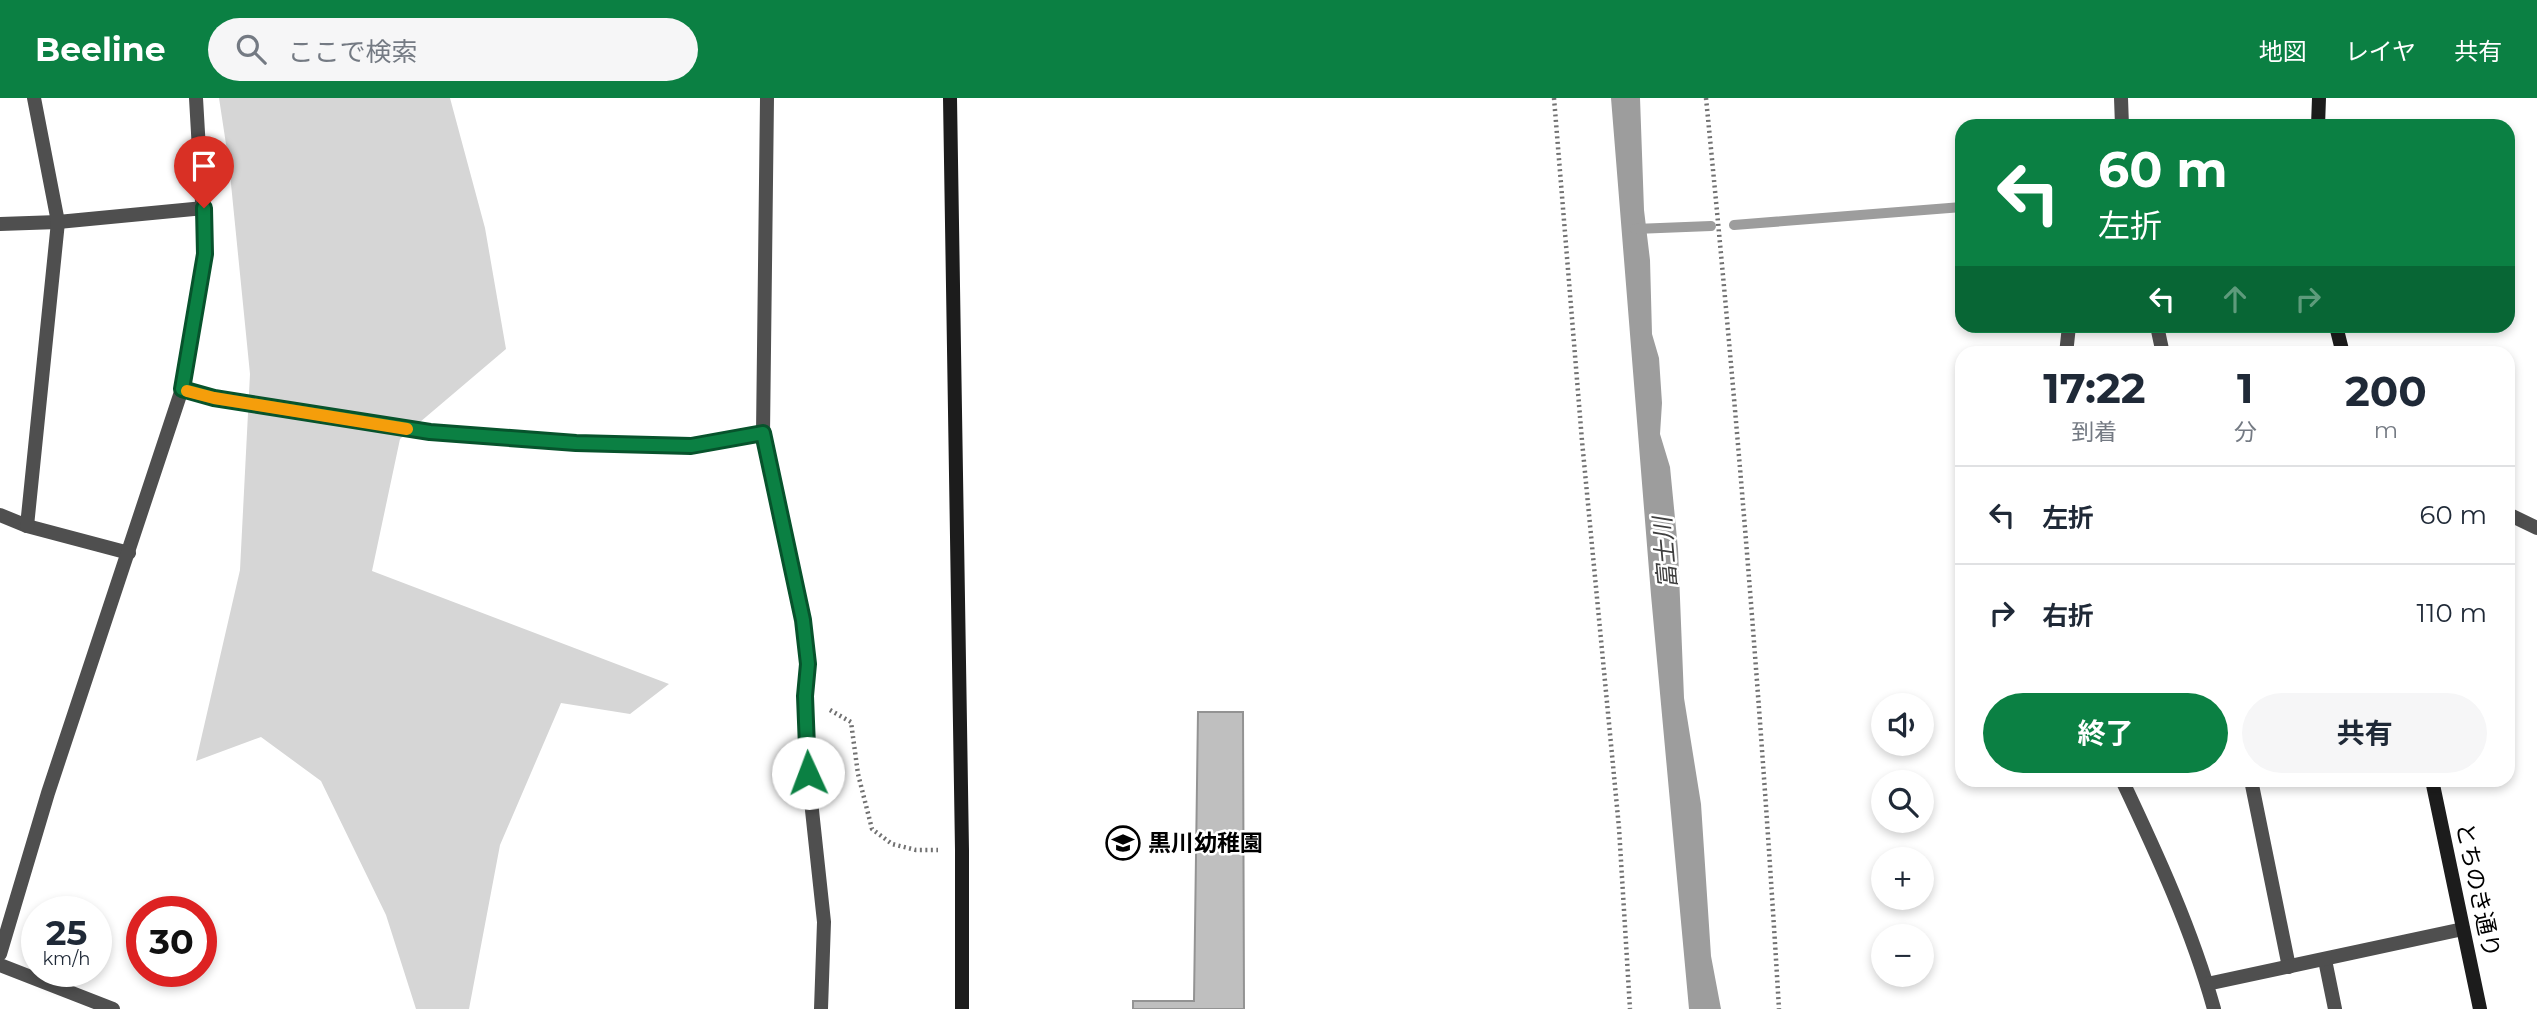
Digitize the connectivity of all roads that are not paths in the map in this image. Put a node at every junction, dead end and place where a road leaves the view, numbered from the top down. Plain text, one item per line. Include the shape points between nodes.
1 (34, 98) edge
2 (196, 98) edge
3 (767, 98) edge
4 (950, 98) edge
5 (2121, 98) edge
6 (2319, 98) edge
7 (2122, 119) edge
8 (2318, 119) edge
9 (204, 208) junction
10 (58, 222) junction
11 (0, 224) edge
12 (182, 389) junction
13 (763, 433) junction
14 (0, 515) edge
15 (2515, 517) edge
16 (27, 526) junction
17 (2537, 528) edge
18 (129, 553) junction
19 (2126, 787) edge
20 (2252, 787) edge
21 (2433, 787) edge
22 (2463, 929) junction
23 (0, 954) edge
24 (2325, 960) junction
25 (0, 965) edge
26 (2289, 967) junction
27 (2207, 984) junction
28 (113, 1009) edge
29 (821, 1009) edge
30 (962, 1009) edge
31 (2214, 1009) edge
32 (2335, 1009) edge
33 (2480, 1009) edge

1 - 10 street
2 - 9 street
3 - 13 street
4 - 30 street
5 - 7 street
6 - 8 street
9 - 10 street
9 - 12 street via 205,254
10 - 11 street
10 - 16 street
12 - 13 street via 430,432 691,446
12 - 18 street
13 - 29 street via 803,620 808,664 808,773 824,922
14 - 16 street
15 - 17 street
16 - 18 street
18 - 23 street via 48,793
19 - 27 street via 2152,840
20 - 26 street
21 - 22 street, とちのき通り
22 - 24 street
22 - 33 street, とちのき通り
24 - 26 street
24 - 32 street
25 - 28 street
26 - 27 street
27 - 31 street

